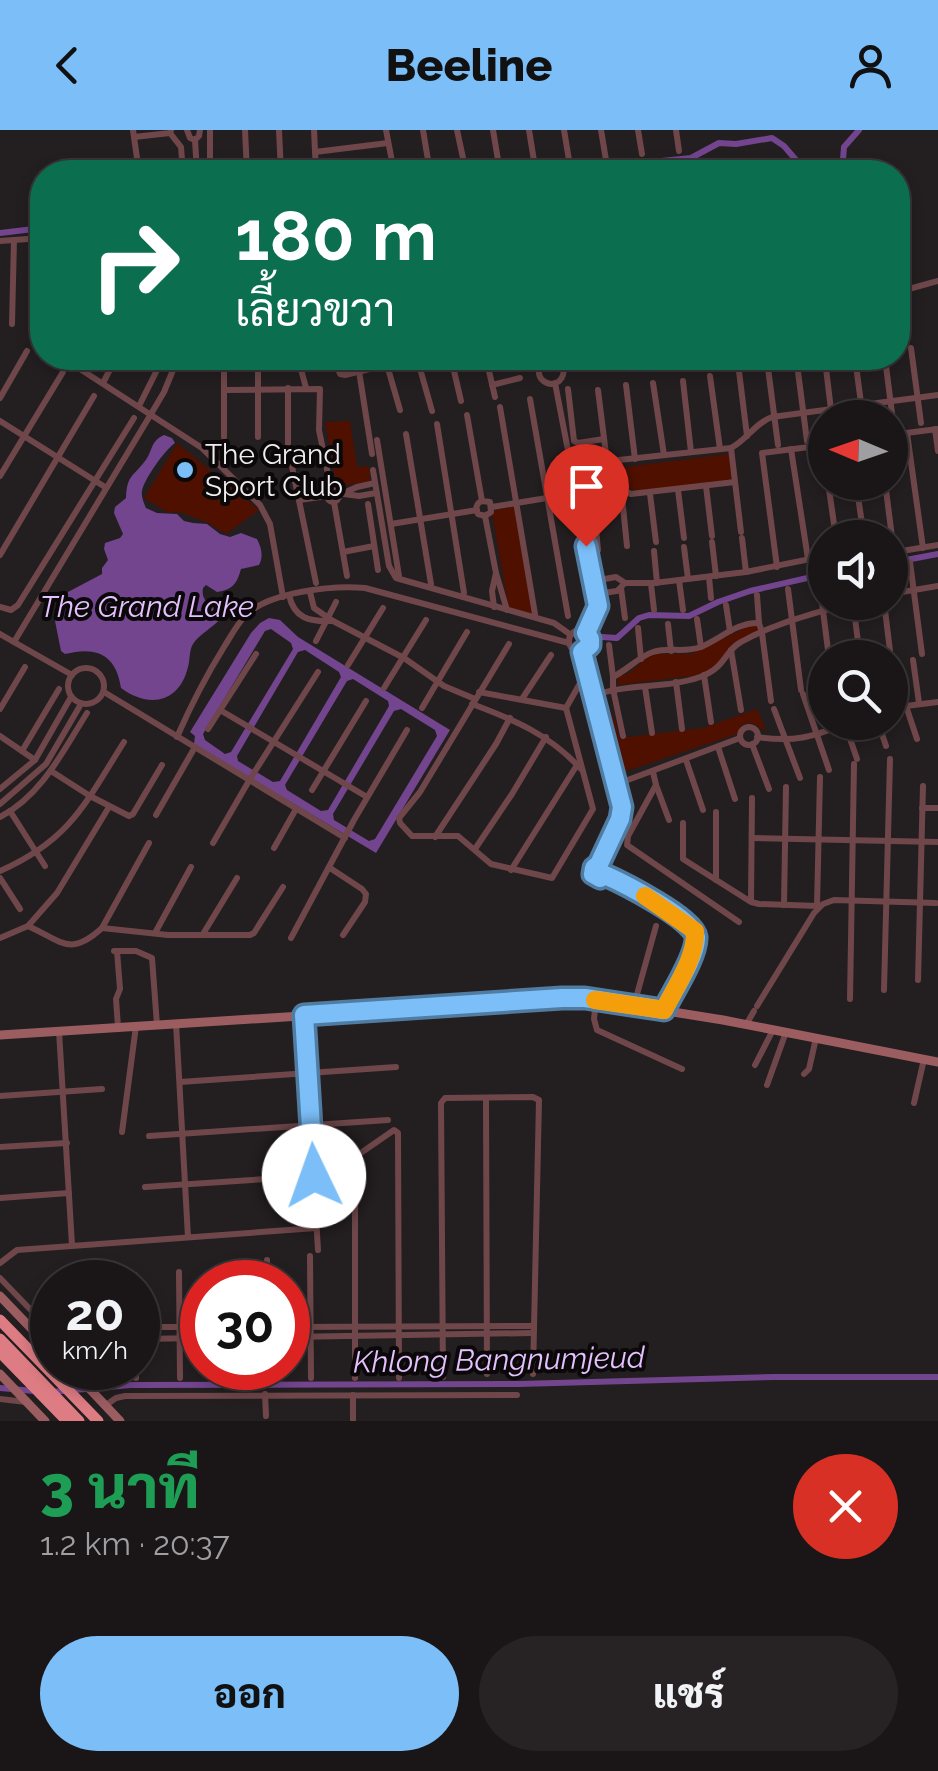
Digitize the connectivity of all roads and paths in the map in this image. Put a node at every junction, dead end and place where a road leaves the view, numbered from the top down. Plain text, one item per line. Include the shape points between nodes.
1 (210, 130) edge
2 (244, 130) edge
3 (279, 130) edge
4 (314, 130) edge
5 (386, 130) edge
6 (422, 130) edge
7 (457, 130) edge
8 (494, 130) edge
9 (528, 130) edge
10 (564, 130) edge
11 (601, 130) edge
12 (638, 130) edge
13 (676, 130) edge
14 (172, 133) edge
15 (194, 133) edge
16 (134, 134) edge
17 (388, 144) junction
18 (678, 151) dead end
19 (315, 152) junction
20 (642, 154) dead end
21 (137, 160) edge
22 (182, 160) edge
23 (197, 160) edge
24 (210, 160) edge
25 (246, 160) edge
26 (280, 160) edge
27 (315, 160) edge
28 (391, 160) edge
29 (428, 160) edge
30 (463, 160) edge
31 (498, 160) edge
32 (534, 160) edge
33 (570, 160) edge
34 (606, 160) dead end
35 (30, 239) edge
36 (14, 240) junction
37 (0, 241) edge
38 (938, 281) edge
39 (910, 289) edge
40 (12, 324) dead end
41 (911, 348) dead end
42 (28, 351) dead end
43 (83, 370) edge
44 (110, 370) edge
45 (157, 370) edge
46 (173, 370) edge
47 (224, 370) edge
48 (258, 370) edge
49 (301, 370) edge
50 (338, 370) edge
51 (364, 370) joint
52 (388, 370) edge
53 (420, 370) edge
54 (454, 370) edge
55 (489, 370) edge
56 (539, 370) edge
57 (565, 370) edge
58 (768, 370) edge
59 (798, 370) edge
60 (825, 370) edge
61 (857, 370) edge
62 (886, 370) edge
63 (738, 371) dead end
64 (63, 372) dead end
65 (710, 376) dead end
66 (520, 378) dead end
67 (683, 381) dead end
68 (103, 383) junction
69 (555, 383) junction
70 (653, 383) dead end
71 (492, 385) junction
72 (626, 385) dead end
73 (288, 388) junction
74 (306, 388) junction
75 (258, 389) junction
76 (568, 389) dead end
77 (224, 390) junction
78 (598, 390) dead end
79 (938, 395) edge
80 (94, 396) dead end
81 (0, 398) edge
82 (495, 398) dead end
83 (917, 398) junction
84 (530, 399) dead end
85 (830, 400) edge
86 (861, 400) edge
87 (890, 400) edge
88 (904, 400) edge
89 (461, 401) dead end
90 (139, 406) junction
91 (500, 407) dead end
92 (400, 410) dead end
93 (432, 412) dead end
94 (804, 413) junction
95 (808, 413) edge
96 (151, 414) junction
97 (467, 414) dead end
98 (775, 417) junction
99 (134, 418) dead end
100 (0, 421) edge
101 (921, 423) dead end
102 (437, 424) dead end
103 (936, 429) edge
104 (908, 433) edge
105 (406, 434) dead end
106 (24, 436) junction
107 (224, 437) dead end
108 (258, 437) dead end
109 (747, 438) junction
110 (377, 440) dead end
111 (604, 440) junction
112 (808, 441) dead end
113 (778, 445) dead end
114 (808, 447) edge
115 (908, 447) edge
116 (732, 448) junction
117 (720, 449) junction
118 (791, 449) junction
119 (691, 452) junction
120 (938, 452) edge
121 (372, 454) dead end
122 (664, 455) junction
123 (58, 457) junction
124 (569, 458) junction
125 (635, 458) junction
126 (618, 460) junction
127 (603, 462) junction
128 (372, 470) dead end
129 (572, 474) junction
130 (0, 476) edge
131 (95, 480) junction
132 (735, 482) junction
133 (375, 483) junction
134 (706, 486) junction
135 (105, 487) junction
136 (622, 488) junction
137 (678, 490) junction
138 (376, 493) junction
139 (650, 493) junction
140 (335, 495) junction
141 (547, 498) junction
142 (299, 500) junction
143 (482, 500) junction
144 (368, 504) dead end
145 (516, 504) junction
146 (492, 507) junction
147 (476, 510) junction
148 (452, 514) junction
149 (485, 516) junction
150 (420, 519) junction
151 (391, 524) junction
152 (656, 542) dead end
153 (938, 545) edge
154 (374, 546) junction
155 (626, 546) dead end
156 (923, 548) junction
157 (598, 550) dead end
158 (908, 550) edge
159 (343, 552) junction
160 (654, 552) dead end
161 (0, 554) edge
162 (808, 560) joint
163 (910, 562) dead end
164 (778, 566) junction
165 (378, 570) dead end
166 (746, 572) junction
167 (496, 573) junction
168 (348, 576) dead end
169 (400, 576) dead end
170 (712, 576) junction
171 (683, 580) junction
172 (593, 581) junction
173 (316, 583) dead end
174 (654, 583) junction
175 (431, 584) dead end
176 (623, 585) junction
177 (938, 586) edge
178 (788, 589) dead end
179 (913, 590) junction
180 (908, 591) edge
181 (310, 592) junction
182 (464, 594) dead end
183 (596, 594) junction
184 (286, 596) junction
185 (757, 596) dead end
186 (711, 598) dead end
187 (336, 602) dead end
188 (726, 605) dead end
189 (0, 607) edge
190 (494, 607) junction
191 (383, 608) dead end
192 (507, 610) junction
193 (654, 610) dead end
194 (683, 610) dead end
195 (535, 614) dead end
196 (568, 616) dead end
197 (808, 617) edge
198 (625, 618) dead end
199 (697, 619) dead end
200 (329, 620) junction
201 (426, 620) dead end
202 (792, 622) junction
203 (759, 623) junction
204 (668, 624) dead end
205 (638, 628) dead end
206 (730, 631) junction
207 (468, 632) dead end
208 (586, 633) junction
209 (762, 633) junction
210 (0, 634) edge
211 (366, 636) junction
212 (570, 639) junction
213 (316, 641) dead end
214 (14, 642) junction
215 (509, 644) dead end
216 (609, 646) dead end
217 (701, 647) junction
218 (732, 650) junction
219 (671, 651) junction
220 (582, 652) junction
221 (256, 654) dead end
222 (922, 654) dead end
223 (550, 655) dead end
224 (404, 658) junction
225 (641, 659) junction
226 (913, 660) dead end
227 (348, 665) dead end
228 (25, 666) dead end
229 (318, 672) dead end
230 (72, 675) junction
231 (704, 675) junction
232 (613, 676) junction
233 (437, 682) junction
234 (676, 682) junction
235 (579, 685) dead end
236 (645, 686) junction
237 (59, 688) dead end
238 (384, 688) dead end
239 (615, 691) junction
240 (104, 692) junction
241 (72, 697) junction
242 (475, 698) junction
243 (522, 699) junction
244 (594, 699) junction
245 (366, 700) dead end
246 (938, 702) edge
247 (81, 704) junction
248 (908, 704) edge
249 (919, 704) junction
250 (422, 708) dead end
251 (566, 708) junction
252 (808, 708) edge
253 (908, 708) edge
254 (0, 709) edge
255 (220, 710) junction
256 (740, 710) dead end
257 (87, 713) dead end
258 (510, 718) junction
259 (711, 722) dead end
260 (208, 729) dead end
261 (682, 729) dead end
262 (408, 730) dead end
263 (652, 733) dead end
264 (0, 736) edge
265 (177, 736) junction
266 (622, 736) dead end
267 (546, 737) junction
268 (758, 737) junction
269 (808, 737) edge
270 (740, 738) junction
271 (917, 739) dead end
272 (786, 740) junction
273 (820, 740) edge
274 (850, 740) edge
275 (884, 740) edge
276 (124, 742) dead end
277 (274, 742) junction
278 (752, 744) junction
279 (886, 746) dead end
280 (195, 747) junction
281 (718, 747) junction
282 (22, 750) junction
283 (890, 759) dead end
284 (35, 760) junction
285 (686, 760) junction
286 (162, 765) dead end
287 (580, 767) junction
288 (51, 770) junction
289 (829, 770) dead end
290 (321, 771) junction
291 (653, 772) junction
292 (820, 777) dead end
293 (800, 778) dead end
294 (250, 779) junction
295 (617, 784) junction
296 (656, 785) junction
297 (922, 786) dead end
298 (786, 788) dead end
299 (0, 789) edge
300 (770, 789) dead end
301 (312, 790) dead end
302 (90, 796) junction
303 (367, 797) junction
304 (752, 798) dead end
305 (736, 799) dead end
306 (0, 804) edge
307 (110, 807) junction
308 (296, 808) junction
309 (922, 808) junction
310 (938, 808) edge
311 (703, 810) dead end
312 (10, 812) junction
313 (716, 812) dead end
314 (156, 815) dead end
315 (0, 817) edge
316 (669, 820) dead end
317 (683, 823) dead end
318 (346, 837) junction
319 (435, 837) junction
320 (752, 838) junction
321 (786, 839) junction
322 (820, 840) junction
323 (854, 840) junction
324 (887, 841) junction
325 (922, 842) junction
326 (938, 842) edge
327 (149, 843) dead end
328 (213, 843) dead end
329 (274, 848) dead end
330 (475, 849) junction
331 (38, 852) junction
332 (45, 866) dead end
333 (191, 867) dead end
334 (330, 868) junction
335 (512, 870) junction
336 (0, 874) edge
337 (237, 878) dead end
338 (716, 880) junction
339 (283, 887) dead end
340 (852, 900) junction
341 (885, 900) junction
342 (751, 902) junction
343 (920, 902) junction
344 (936, 903) edge
345 (784, 905) junction
346 (20, 909) dead end
347 (816, 909) junction
348 (739, 922) dead end
349 (28, 926) junction
350 (656, 926) dead end
351 (102, 928) junction
352 (154, 933) junction
353 (343, 935) dead end
354 (202, 936) junction
355 (0, 938) edge
356 (291, 938) dead end
357 (918, 980) dead end
358 (884, 990) dead end
359 (850, 999) dead end
360 (596, 1000) junction
361 (634, 1005) junction
362 (664, 1010) junction
363 (304, 1015) junction
364 (176, 1023) junction
365 (157, 1024) junction
366 (746, 1025) junction
367 (136, 1026) junction
368 (118, 1027) junction
369 (773, 1030) junction
370 (60, 1031) junction
371 (786, 1032) junction
372 (0, 1035) edge
373 (816, 1038) junction
374 (924, 1059) junction
375 (938, 1062) edge
376 (755, 1065) dead end
377 (396, 1067) dead end
378 (682, 1068) dead end
379 (308, 1074) junction
380 (804, 1074) dead end
381 (180, 1082) junction
382 (767, 1085) dead end
383 (102, 1089) dead end
384 (64, 1091) junction
385 (0, 1096) edge
386 (486, 1098) junction
387 (914, 1103) dead end
388 (388, 1120) dead end
389 (311, 1125) junction
390 (122, 1132) dead end
391 (183, 1133) junction
392 (150, 1136) dead end
393 (67, 1143) junction
394 (0, 1147) edge
395 (314, 1176) junction
396 (186, 1185) junction
397 (145, 1187) dead end
398 (69, 1193) junction
399 (0, 1198) edge
400 (316, 1228) junction
401 (188, 1237) junction
402 (72, 1245) junction
403 (318, 1250) dead end
404 (310, 1256) dead end
405 (0, 1263) edge
406 (179, 1272) dead end
407 (0, 1278) edge
408 (0, 1296) edge
409 (30, 1311) edge
410 (0, 1321) edge
411 (30, 1326) edge
412 (354, 1326) junction
413 (160, 1327) edge
414 (179, 1327) junction
415 (311, 1327) junction
416 (443, 1330) junction
417 (487, 1330) junction
418 (532, 1330) junction
419 (399, 1331) junction
420 (311, 1336) junction
421 (354, 1336) junction
422 (160, 1338) edge
423 (180, 1338) joint
424 (0, 1339) edge
425 (0, 1352) edge
426 (487, 1374) dead end
427 (533, 1374) dead end
428 (2, 1376) edge
429 (311, 1378) dead end
430 (355, 1378) dead end
431 (399, 1378) dead end
432 (443, 1378) dead end
433 (92, 1390) edge
434 (265, 1394) junction
435 (353, 1394) junction
436 (518, 1395) dead end
437 (0, 1399) edge
438 (25, 1400) junction
439 (103, 1402) junction
440 (266, 1416) dead end
441 (45, 1421) edge
442 (68, 1421) edge
443 (79, 1421) edge
444 (96, 1421) edge
445 (120, 1421) edge
446 (353, 1421) edge

1 - 15 street
1 - 24 street
2 - 25 street
3 - 26 street
4 - 19 street
5 - 17 street
6 - 29 street
7 - 30 street
8 - 31 street
9 - 32 street
10 - 33 street
11 - 34 street
12 - 20 street
13 - 18 street
14 - 15 street
14 - 16 street
14 - 22 street
15 - 23 street
16 - 21 street
17 - 19 street
17 - 28 street
19 - 27 street
35 - 36 street
36 - 37 street
36 - 40 street
38 - 39 street
41 - 83 street
42 - 81 street
43 - 68 street
44 - 68 street
45 - 90 street
46 - 96 street
47 - 77 street
48 - 75 street
49 - 74 street
50 - 51 street
51 - 121 street
52 - 92 street
53 - 93 street
54 - 89 street
55 - 71 street
56 - 69 street via 542,380
57 - 69 street
58 - 98 street
59 - 94 street
60 - 85 street
61 - 86 street
62 - 87 street
63 - 109 street
64 - 106 street
65 - 117 street
66 - 71 street
67 - 119 street
68 - 90 street
69 - 124 street
70 - 122 street
71 - 82 street
72 - 125 street
73 - 74 street
73 - 75 street
73 - 142 street via 287,444
74 - 140 street via 320,390 319,430
75 - 77 street
75 - 108 street
76 - 111 street via 574,441
77 - 107 street
78 - 111 street
79 - 83 street
80 - 123 street
83 - 88 street
83 - 101 street
84 - 141 street
90 - 96 street
91 - 145 street
94 - 95 street
94 - 98 street
94 - 112 street
96 - 135 street
96 - 184 street via 211,455 266,514
97 - 143 street
98 - 109 street
98 - 113 street
99 - 131 street
100 - 106 street
102 - 148 street
103 - 104 street
103 - 120 street
105 - 150 street
106 - 123 street
106 - 130 street
109 - 116 street
110 - 151 street
111 - 127 street
114 - 118 street
115 - 156 street
116 - 117 street
116 - 132 street
117 - 119 street
118 - 162 street
118 - 164 street via 762,454
119 - 122 street
122 - 125 street
123 - 131 street
123 - 161 street
124 - 127 street
124 - 129 street
125 - 126 street
126 - 127 street
126 - 136 street
127 - 129 street
128 - 133 street
129 - 172 street
131 - 135 street
131 - 189 street via 18,605
132 - 134 street
132 - 166 street
133 - 138 street
133 - 140 street
134 - 137 street
134 - 170 street
135 - 214 street
136 - 139 street
136 - 155 street
136 - 157 street via 592,488
137 - 139 street
137 - 171 street
138 - 140 street
138 - 190 street via 393,576
139 - 152 street
140 - 142 street
140 - 159 street
141 - 145 street
141 - 196 street
142 - 173 street
143 - 146 street
143 - 147 street
144 - 154 street
145 - 146 street
145 - 195 street
146 - 149 street
147 - 148 street
147 - 149 street
148 - 150 street
148 - 182 street
149 - 167 street
150 - 151 street
150 - 175 street
151 - 169 street
153 - 156 street
154 - 159 street
154 - 165 street
156 - 158 street
159 - 168 street
160 - 174 street
162 - 164 street
163 - 179 street
164 - 166 street
166 - 170 street
167 - 190 street
167 - 192 street
170 - 171 street
170 - 186 street
171 - 174 street
171 - 194 street
172 - 176 street via 616,576
172 - 183 street
174 - 176 street
174 - 193 street
176 - 183 street
176 - 198 street
177 - 179 street
178 - 202 street
179 - 180 street
179 - 222 street
181 - 184 street
181 - 200 street via 314,608
181 - 212 street via 365,588
183 - 208 street via 596,615
184 - 200 street via 297,614
184 - 265 street via 256,607 238,624
185 - 203 street
187 - 200 street
188 - 206 street
190 - 192 street
191 - 211 street
192 - 212 street via 554,624
197 - 202 street
199 - 217 street
200 - 211 street
200 - 213 street
201 - 224 street
202 - 209 street
202 - 252 street
203 - 206 street
203 - 209 street
204 - 219 street
205 - 225 street
206 - 217 street
207 - 233 street
208 - 212 street via 578,630
208 - 220 street via 590,645
209 - 218 street
209 - 272 street via 773,705
210 - 214 street
211 - 224 street
211 - 227 street
212 - 220 street via 572,649
214 - 230 street
215 - 242 street
216 - 232 street
217 - 219 street
218 - 231 street
218 - 256 street
219 - 225 street
220 - 244 street
221 - 255 street
223 - 243 street
224 - 233 street
224 - 238 street
225 - 232 street
226 - 249 street
228 - 254 street
229 - 277 street
230 - 240 street via 95,670
230 - 241 street
231 - 234 street
231 - 259 street
232 - 239 street
233 - 242 street
233 - 250 street
234 - 236 street
234 - 261 street
235 - 251 street
236 - 239 street
236 - 263 street
237 - 282 street
239 - 244 street
239 - 266 street
240 - 247 street via 93,704
240 - 265 street
241 - 247 street
241 - 284 street
242 - 243 street
242 - 258 street
242 - 319 street via 400,818 412,836
243 - 251 street
244 - 295 street
245 - 290 street
246 - 249 street
247 - 306 street via 46,764
248 - 249 street
251 - 287 street
253 - 271 street
255 - 260 street
255 - 277 street
257 - 288 street
258 - 267 street
258 - 319 street
262 - 303 street
264 - 282 street
265 - 280 street
267 - 287 street
267 - 330 street
268 - 270 street via 750,728
268 - 272 street
268 - 278 street
269 - 272 street
270 - 278 street
270 - 281 street
272 - 293 street
273 - 289 street
274 - 323 street
275 - 279 street
276 - 302 street
277 - 290 street
277 - 294 street
278 - 300 street
280 - 294 street
280 - 314 street
281 - 285 street
281 - 305 street
282 - 284 street
283 - 324 street
284 - 299 street
285 - 291 street
285 - 311 street
286 - 307 street via 131,816
287 - 335 street
287 - 335 street via 592,812 554,876
288 - 302 street
288 - 312 street
290 - 301 street
290 - 303 street
291 - 295 street
291 - 296 street
292 - 322 street
294 - 308 street
294 - 328 street
295 - 362 street via 620,819 594,876 642,894 695,931 691,956
296 - 316 street
296 - 348 street via 626,845
297 - 309 street
298 - 321 street
302 - 307 street
302 - 331 street via 74,821
303 - 318 street
304 - 320 street
307 - 349 street via 57,893
308 - 318 street
308 - 329 street
309 - 310 street
309 - 325 street
312 - 315 street
312 - 331 street
313 - 338 street
317 - 338 street via 683,859
318 - 334 street
319 - 330 street via 458,836
320 - 321 street
320 - 342 street
321 - 322 street
321 - 345 street
322 - 323 street
322 - 347 street
323 - 324 street
323 - 340 street
324 - 325 street
324 - 341 street
325 - 326 street
325 - 343 street
327 - 351 street
330 - 335 street via 491,864
331 - 332 street
331 - 336 street
333 - 352 street
334 - 353 street via 366,894
334 - 356 street
336 - 346 street
337 - 354 street
338 - 342 street
339 - 354 street via 254,933
340 - 341 street
340 - 347 street via 830,900
340 - 359 street
341 - 343 street
341 - 358 street
342 - 345 street
343 - 344 street
343 - 357 street
345 - 347 street
347 - 366 street
349 - 351 street via 74,946
349 - 355 street
350 - 361 street
351 - 352 street
352 - 354 street
360 - 361 street
360 - 363 street
360 - 378 street via 597,1030
361 - 362 street
362 - 366 street
363 - 364 street
363 - 379 street
364 - 365 street
364 - 381 street
365 - 367 street
365 - 368 street via 152,958 116,951
366 - 369 street
367 - 368 street
367 - 390 street
368 - 370 street
369 - 371 street
369 - 376 street
370 - 372 street
370 - 384 street
371 - 373 street
371 - 382 street
373 - 374 street
373 - 380 street
374 - 375 street
374 - 387 street
377 - 379 street
379 - 381 street
379 - 389 street
381 - 391 street
383 - 384 street
384 - 385 street
384 - 393 street
386 - 416 street via 441,1101
386 - 417 street
386 - 418 street via 536,1097 540,1103
388 - 389 street
389 - 391 street
389 - 395 street
391 - 392 street
391 - 396 street
393 - 394 street
393 - 398 street
395 - 396 street
395 - 400 street
396 - 397 street
396 - 401 street
398 - 399 street
398 - 402 street
400 - 401 street
400 - 403 street
401 - 402 street
402 - 405 street via 17,1250
404 - 415 street
406 - 414 street
407 - 409 street
408 - 411 street
410 - 444 highway
410 - 444 highway
412 - 415 street
412 - 419 street
412 - 419 street via 356,1157 394,1130
412 - 421 street
413 - 414 street
414 - 423 street
415 - 420 street
416 - 417 street
416 - 419 street
416 - 432 street
417 - 418 street
417 - 426 street
418 - 427 street
419 - 421 street
419 - 431 street
420 - 421 street
420 - 429 street
421 - 430 street
422 - 423 street
424 - 443 highway
425 - 442 highway
428 - 438 street
433 - 439 street
434 - 435 street
434 - 439 street
434 - 440 street
435 - 436 street
435 - 446 street
437 - 438 street
438 - 441 street
439 - 445 street

